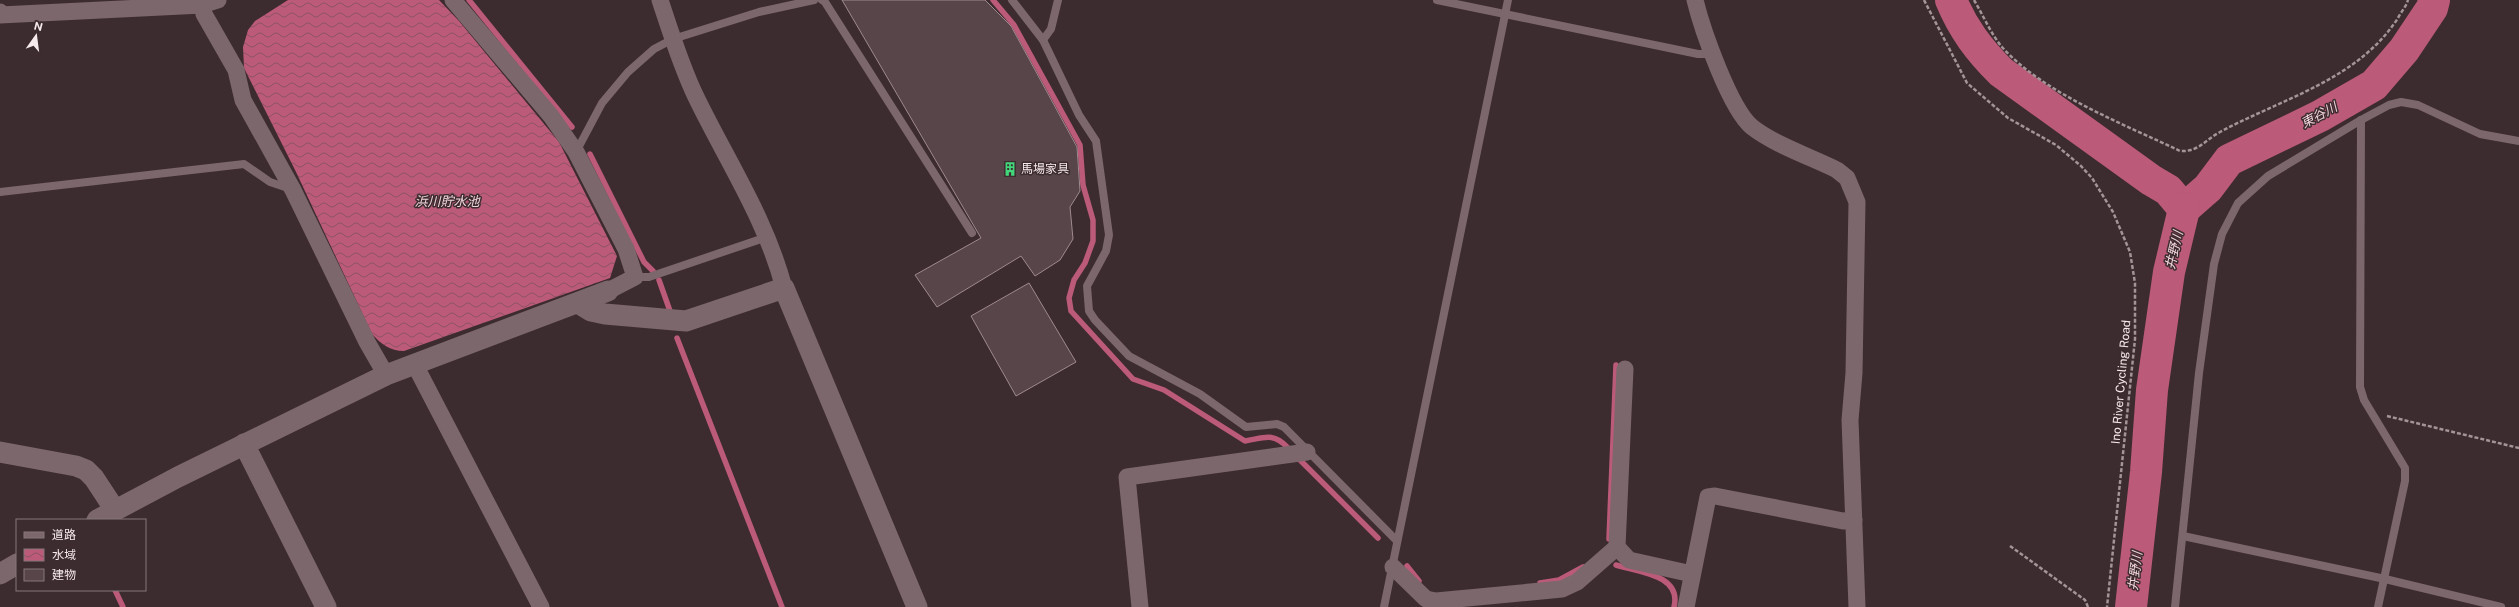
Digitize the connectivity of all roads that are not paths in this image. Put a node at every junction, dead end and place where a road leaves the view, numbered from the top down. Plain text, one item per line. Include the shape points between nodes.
1 (453, 0) edge
2 (660, 0) edge
3 (814, 0) edge
4 (822, 0) edge
5 (1012, 0) edge
6 (1058, 0) edge
7 (1437, 0) edge
8 (1508, 0) edge
9 (1695, 0) edge
10 (211, 2) edge
11 (0, 14) edge
12 (1505, 14) junction
13 (673, 39) junction
14 (1043, 40) junction
15 (1713, 54) junction
16 (2361, 120) junction
17 (2519, 141) edge
18 (576, 152) junction
19 (293, 190) junction
20 (0, 192) edge
21 (972, 233) dead end
22 (768, 236) junction
23 (636, 277) junction
24 (784, 288) junction
25 (608, 291) joint
26 (578, 303) junction
27 (414, 363) junction
28 (1625, 369) dead end
29 (386, 375) junction
30 (244, 444) junction
31 (0, 452) edge
32 (1307, 452) junction
33 (106, 515) edge
34 (1854, 520) junction
35 (2183, 536) junction
36 (1396, 540) junction
37 (1617, 547) junction
38 (16, 565) edge
39 (1392, 567) junction
40 (0, 574) edge
41 (1692, 574) junction
42 (2385, 579) junction
43 (326, 607) edge
44 (541, 607) edge
45 (917, 607) edge
46 (1140, 607) edge
47 (1384, 607) edge
48 (1686, 607) edge
49 (1857, 607) edge
50 (2174, 607) edge
51 (2378, 607) edge
52 (2501, 607) edge

1 - 18 street via 551,116
2 - 13 street
3 - 13 lane via 759,12
4 - 21 lane via 851,40
5 - 14 lane
6 - 14 lane via 1051,29
7 - 12 lane
8 - 12 lane
9 - 15 street
10 - 11 street
10 - 19 street via 204,14 236,70 243,100
12 - 15 lane via 1698,54
12 - 36 lane
13 - 18 lane via 654,49 628,72 602,103
13 - 22 street via 696,97
14 - 32 lane via 1079,115 1096,141 1099,154 1109,235 1106,251 1088,286 1089,311 1139,364 1200,394 1246,427 1277,424 1284,427
15 - 34 street via 1746,122 1764,134 1837,170 1847,178 1854,189 1857,202 1856,315 1850,436
16 - 17 lane via 2389,105 2410,103 2480,134
16 - 35 lane via 2258,183 2238,203 2230,216 2214,264 2199,372
16 - 42 lane via 2360,387 2376,420 2405,468 2406,481
18 - 23 street via 626,249
19 - 20 lane via 270,182 244,164
19 - 29 street via 366,342
22 - 23 lane via 649,277
22 - 24 street
23 - 25 street
24 - 26 street via 686,321 606,314 591,311
24 - 45 street
25 - 26 street
26 - 27 street
27 - 29 street
27 - 44 street
28 - 37 street
29 - 30 street
30 - 33 street
30 - 43 street
31 - 33 street via 86,470
32 - 36 lane
32 - 46 street via 1127,477
34 - 41 street via 1843,521 1715,496 1708,497
34 - 49 street
35 - 42 lane
35 - 50 lane
36 - 39 lane
37 - 39 street via 1577,582 1562,589 1444,600 1426,599
37 - 41 street via 1629,560
38 - 40 street
39 - 47 lane
41 - 48 street
42 - 51 lane
42 - 52 lane

